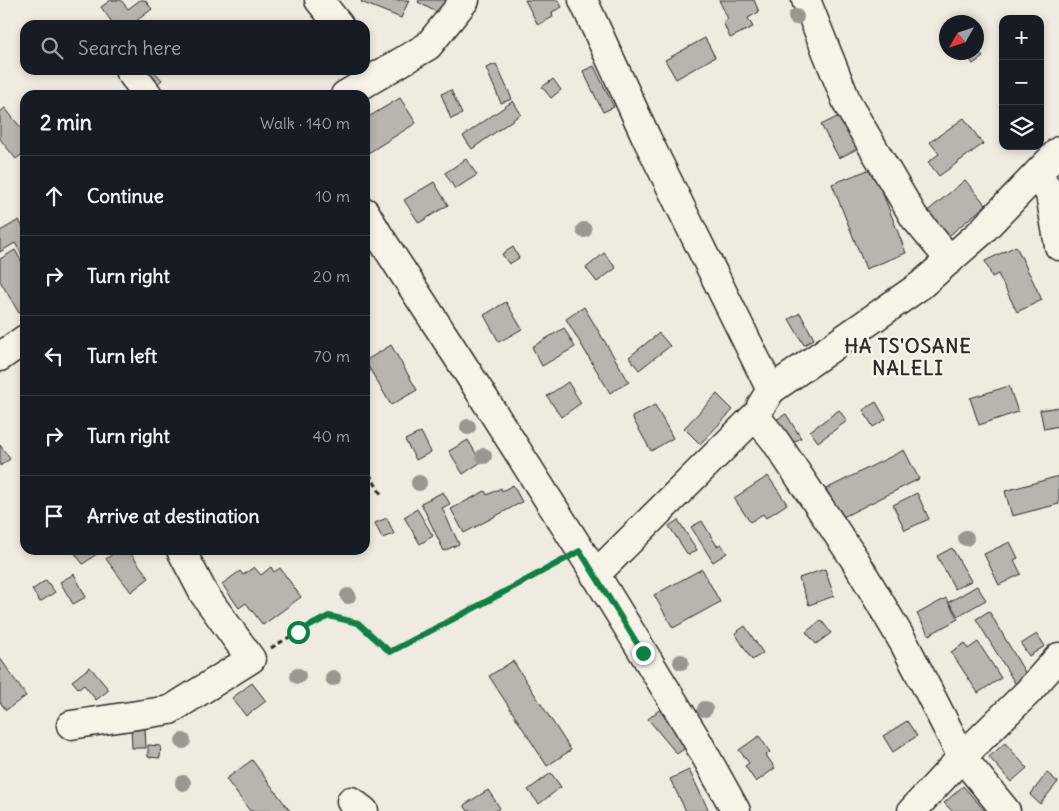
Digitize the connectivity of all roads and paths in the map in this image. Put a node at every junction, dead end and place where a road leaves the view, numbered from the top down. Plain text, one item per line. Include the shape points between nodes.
1 (319, 0) edge
2 (465, 0) edge
3 (583, 0) edge
4 (806, 0) edge
5 (335, 20) edge
6 (370, 70) edge
7 (133, 75) edge
8 (365, 75) edge
9 (144, 90) edge
10 (350, 90) edge
11 (1059, 151) edge
12 (1038, 173) junction
13 (370, 220) edge
14 (1059, 246) edge
15 (950, 260) junction
16 (20, 343) edge
17 (0, 357) edge
18 (771, 390) junction
19 (755, 416) junction
20 (370, 475) edge
21 (382, 496) dead end
22 (580, 551) junction
23 (184, 555) edge
24 (595, 575) junction
25 (1059, 657) edge
26 (252, 659) junction
27 (71, 725) dead end
28 (962, 757) junction
29 (736, 811) edge
30 (912, 811) edge
31 (1006, 811) edge

1 - 5 street
2 - 6 street via 428,46
3 - 18 street via 647,139
4 - 15 street via 848,105 914,217
7 - 9 street
8 - 10 street
11 - 12 street
12 - 14 street via 1050,194
12 - 15 street
13 - 22 street
15 - 18 street via 921,285
16 - 17 street
18 - 19 street
19 - 24 street
19 - 28 street via 855,560 905,645
20 - 21 path
22 - 24 street
22 - 26 path via 390,652 358,623 329,616
23 - 26 street via 204,594
24 - 29 street via 695,737
25 - 28 street
26 - 27 street via 170,710
28 - 30 street
28 - 31 street

